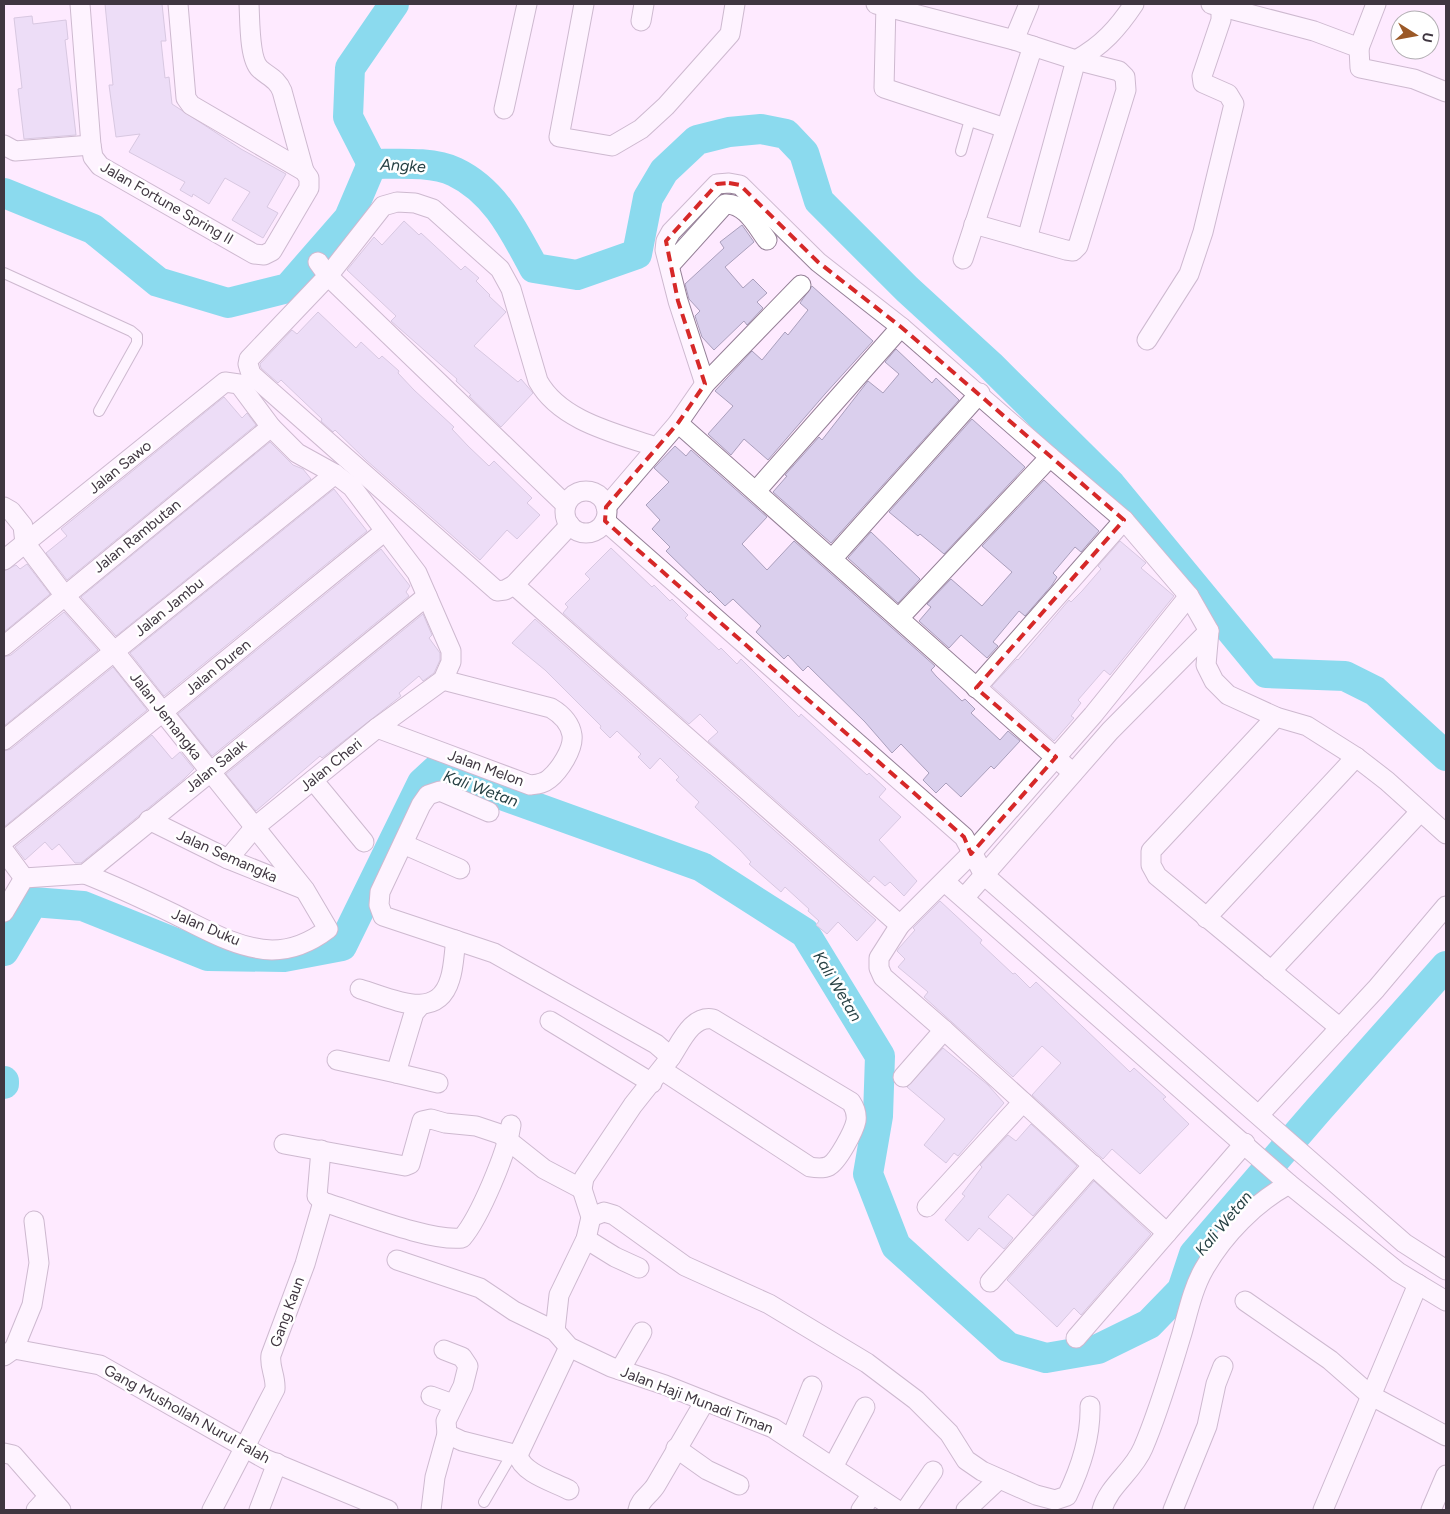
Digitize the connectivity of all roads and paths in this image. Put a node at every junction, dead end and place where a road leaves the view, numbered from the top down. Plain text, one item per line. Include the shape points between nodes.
1 (80, 4) edge
2 (178, 4) edge
3 (249, 4) edge
4 (527, 4) edge
5 (584, 4) edge
6 (735, 4) edge
7 (883, 4) edge
8 (1029, 4) edge
9 (1134, 4) edge
10 (1376, 4) edge
11 (1217, 5) edge
12 (1014, 40) junction
13 (1033, 46) junction
14 (1359, 48) junction
15 (1076, 60) junction
16 (1446, 92) edge
17 (504, 109) dead end
18 (971, 116) junction
19 (1005, 128) junction
20 (91, 145) junction
21 (4, 146) edge
22 (961, 151) dead end
23 (304, 171) junction
24 (974, 224) junction
25 (1027, 239) junction
26 (767, 240) dead end
27 (963, 259) dead end
28 (670, 265) junction
29 (323, 269) junction
30 (4, 273) edge
31 (801, 285) dead end
32 (901, 326) junction
33 (1147, 340) dead end
34 (705, 384) junction
35 (980, 393) junction
36 (99, 411) dead end
37 (678, 423) junction
38 (271, 427) junction
39 (656, 448) junction
40 (1050, 457) junction
41 (335, 474) junction
42 (756, 491) junction
43 (566, 505) junction
44 (4, 507) edge
45 (605, 514) junction
46 (1124, 520) junction
47 (570, 525) junction
48 (385, 531) junction
49 (25, 542) junction
50 (832, 559) junction
51 (4, 560) edge
52 (514, 585) junction
53 (65, 596) junction
54 (427, 596) junction
55 (1189, 596) junction
56 (899, 618) junction
57 (1209, 631) junction
58 (4, 646) edge
59 (114, 650) junction
60 (442, 680) junction
61 (976, 688) junction
62 (162, 712) junction
63 (1276, 717) junction
64 (377, 728) junction
65 (4, 740) edge
66 (1056, 757) junction
67 (1356, 757) junction
68 (210, 771) junction
69 (1073, 773) junction
70 (313, 780) junction
71 (489, 812) dead end
72 (1420, 812) junction
73 (150, 820) junction
74 (255, 827) junction
75 (1446, 834) edge
76 (4, 841) edge
77 (364, 842) dead end
78 (403, 844) junction
79 (4, 851) edge
80 (971, 854) junction
81 (228, 859) junction
82 (460, 869) dead end
83 (85, 874) junction
84 (984, 875) junction
85 (24, 878) junction
86 (945, 882) junction
87 (305, 890) junction
88 (964, 898) junction
89 (1446, 906) edge
90 (4, 912) edge
91 (1206, 918) junction
92 (900, 925) junction
93 (328, 929) joint
94 (456, 940) junction
95 (1271, 971) junction
96 (360, 989) dead end
97 (420, 1006) junction
98 (550, 1021) dead end
99 (1340, 1028) junction
100 (944, 1030) junction
101 (338, 1060) dead end
102 (661, 1070) junction
103 (396, 1073) junction
104 (903, 1077) dead end
105 (438, 1083) dead end
106 (1239, 1098) junction
107 (1023, 1102) junction
108 (1264, 1120) junction
109 (1220, 1122) junction
110 (510, 1132) junction
111 (284, 1144) dead end
112 (1250, 1148) junction
113 (321, 1150) junction
114 (1093, 1165) junction
115 (1285, 1180) junction
116 (582, 1189) junction
117 (323, 1202) junction
118 (927, 1207) dead end
119 (591, 1217) junction
120 (34, 1221) dead end
121 (1167, 1233) junction
122 (586, 1239) junction
123 (397, 1260) dead end
124 (639, 1268) dead end
125 (1446, 1270) edge
126 (990, 1282) dead end
127 (1418, 1284) junction
128 (1246, 1301) dead end
129 (1446, 1301) edge
130 (555, 1331) junction
131 (642, 1332) dead end
132 (1076, 1338) dead end
133 (569, 1347) junction
134 (444, 1350) dead end
135 (9, 1352) edge
136 (1223, 1366) dead end
137 (620, 1370) junction
138 (812, 1386) dead end
139 (1370, 1395) junction
140 (431, 1396) dead end
141 (705, 1401) junction
142 (453, 1404) junction
143 (1090, 1406) dead end
144 (865, 1407) dead end
145 (447, 1434) junction
146 (1446, 1436) edge
147 (791, 1440) junction
148 (245, 1447) junction
149 (676, 1448) junction
150 (4, 1453) edge
151 (515, 1454) junction
152 (276, 1463) junction
153 (833, 1467) junction
154 (933, 1471) dead end
155 (1446, 1475) edge
156 (999, 1479) junction
157 (739, 1484) dead end
158 (569, 1490) dead end
159 (872, 1494) junction
160 (484, 1502) dead end
161 (42, 1503) edge
162 (62, 1510) edge
163 (212, 1510) edge
164 (259, 1510) edge
165 (388, 1510) edge
166 (431, 1510) edge
167 (638, 1510) edge
168 (862, 1510) edge
169 (897, 1510) edge
170 (906, 1510) edge
171 (966, 1510) edge
172 (1102, 1510) edge
173 (1173, 1510) edge
174 (1323, 1510) edge
175 (1431, 1510) edge

1 - 20 street, Jalan Fortune Spring II
2 - 23 street via 186,98 192,105
3 - 23 street, Jalan Fortune Spring II via 254,60 260,69 278,81
4 - 17 street
5 - 6 street via 559,137 612,146 641,129 660,112 730,34
7 - 12 street
7 - 18 street via 884,88
8 - 12 street
9 - 15 street via 1120,26 1097,49
10 - 14 street
11 - 14 street via 1314,31
11 - 33 street via 1221,20 1202,76 1203,83 1228,94 1234,104 1203,232 1189,274
12 - 13 street
13 - 15 street
13 - 19 street
14 - 16 street via 1360,68 1414,79
15 - 25 street
15 - 25 street via 1119,71 1127,81 1126,90 1078,246 1066,250
18 - 19 street
18 - 22 lane
19 - 24 street
20 - 21 street via 15,151
20 - 23 street, Jalan Fortune Spring II via 93,157 100,166 259,255 272,251 309,188 309,178
24 - 25 street
24 - 27 street
26 - 28 street via 742,208 725,204
28 - 32 street via 665,250 671,232 717,184 734,184 740,186 818,262
28 - 34 street
29 - 39 street via 383,206 397,202 415,203 433,209 500,269 511,289 532,364 546,394 559,407 597,426
29 - 43 street
29 - 52 street via 249,359 251,374 491,588 505,590
30 - 36 lane via 137,336 137,343
31 - 34 street
32 - 35 street
32 - 42 street
34 - 37 street
35 - 40 street
35 - 50 street
37 - 39 street
37 - 42 street
38 - 41 street via 297,453
38 - 49 street, Jalan Sawo via 239,384 225,382
38 - 53 street, Jalan Rambutan
39 - 45 street
40 - 46 street
40 - 56 street
41 - 48 street via 352,487
41 - 59 street, Jalan Jambu
42 - 50 street
43 - 45 street via 574,494 587,491 599,496
43 - 47 street
44 - 49 street, Jalan Jemangka via 23,526
45 - 47 street via 592,532 584,533
45 - 80 street via 964,836
46 - 55 street
46 - 61 street
47 - 52 street
48 - 54 street via 417,573
48 - 62 street, Jalan Duren
49 - 51 street, Jalan Sawo
49 - 53 street, Jalan Jemangka
50 - 56 street
52 - 92 street
53 - 58 street, Jalan Rambutan
53 - 59 street, Jalan Jemangka
54 - 60 street via 451,651 451,662
54 - 68 street, Jalan Salak
55 - 57 street
55 - 66 street
56 - 61 street
57 - 63 street via 1206,665 1214,680 1228,695
57 - 69 street via 1110,730
59 - 62 street, Jalan Jemangka
59 - 65 street, Jalan Jambu
60 - 64 street, Jalan Cheri
60 - 64 street, Jalan Melon via 551,708 562,715 572,736 568,754 549,779 530,785
61 - 66 street
62 - 68 street, Jalan Jemangka
62 - 76 street, Jalan Duren
63 - 67 street via 1307,726
63 - 91 street via 1152,850 1151,865 1157,876
64 - 70 street, Jalan Cheri
66 - 69 street
66 - 80 street
67 - 72 street
67 - 91 street
68 - 73 street, Jalan Salak
68 - 74 street, Jalan Jemangka
69 - 84 street
70 - 74 street, Jalan Cheri
70 - 77 street
71 - 78 street via 449,794 433,792 421,805
72 - 75 street
72 - 95 street
73 - 81 street, Jalan Semangka
73 - 83 street, Jalan Salak
74 - 81 street, Jalan Cheri
74 - 87 street, Jalan Jemangka
78 - 82 street
78 - 94 street via 380,892 380,912 388,919
79 - 85 street
80 - 84 street
80 - 86 street
81 - 87 street, Jalan Semangka
83 - 85 street
83 - 93 street, Jalan Duku via 230,941 271,950 313,941
84 - 88 street
84 - 106 street
85 - 90 street
86 - 88 street
86 - 92 street
87 - 93 street, Jalan Jemangka
88 - 109 street
89 - 99 street
91 - 95 street
92 - 100 street via 880,958 879,968 883,977
94 - 97 street via 446,989 440,998
94 - 102 street via 494,953 656,1044
95 - 99 street
96 - 97 street
97 - 103 street via 414,1013
98 - 102 street
99 - 108 street
100 - 104 street
100 - 107 street
101 - 103 street
102 - 102 street via 696,1021 713,1020 851,1102 856,1122 840,1155 830,1166 810,1167
102 - 116 street via 590,1167
103 - 105 street
106 - 108 street
106 - 109 street
107 - 114 street
107 - 118 street
108 - 125 street via 1404,1243
109 - 112 street
110 - 113 street via 500,1134 476,1126 422,1121 410,1164 399,1165
110 - 116 street via 544,1169
110 - 117 street via 479,1212 462,1238 424,1234
111 - 113 street
112 - 115 street
112 - 121 street
113 - 117 street via 317,1196
114 - 121 street
114 - 126 street
115 - 127 street via 1398,1272
115 - 172 street via 1252,1210 1203,1270 1159,1411 1132,1469 1106,1498
116 - 119 street
117 - 148 street, Gang Kaun via 305,1264 271,1356 269,1364 275,1389
119 - 122 street
119 - 156 street via 604,1212 614,1215 686,1266 769,1304 868,1363 916,1400 949,1433 966,1460
120 - 135 street via 39,1263 32,1305
121 - 132 street
122 - 124 street
122 - 130 street via 559,1295
123 - 130 street via 480,1288 514,1311
127 - 129 street
127 - 139 street
128 - 139 street via 1330,1360
130 - 133 street
131 - 137 street
133 - 137 street, Jalan Haji Munadi Timan
133 - 151 street
134 - 142 street via 462,1357 468,1366 463,1386
135 - 148 street, Gang Mushollah Nurul Falah via 100,1366
136 - 173 street via 1207,1426
137 - 141 street, Jalan Haji Munadi Timan
138 - 147 street
139 - 146 street
139 - 174 street
140 - 142 street
141 - 147 street, Jalan Haji Munadi Timan via 773,1428
141 - 149 street
142 - 145 street via 446,1421
143 - 156 street via 1091,1420 1084,1453 1067,1496 1055,1500 1045,1498
144 - 153 street
145 - 151 street
145 - 166 street via 435,1477
147 - 153 street, Jalan Haji Munadi Timan
148 - 152 street, Gang Mushollah Nurul Falah
148 - 163 street, Gang Kaun
149 - 157 street via 707,1470
149 - 167 street
150 - 161 street via 13,1455
151 - 158 street via 527,1468
151 - 160 lane
152 - 164 street
152 - 165 street, Gang Mushollah Nurul Falah
153 - 159 street, Jalan Haji Munadi Timan
154 - 170 street
155 - 175 street
156 - 171 street
159 - 168 street
159 - 169 street, Jalan Haji Munadi Timan
161 - 162 street

